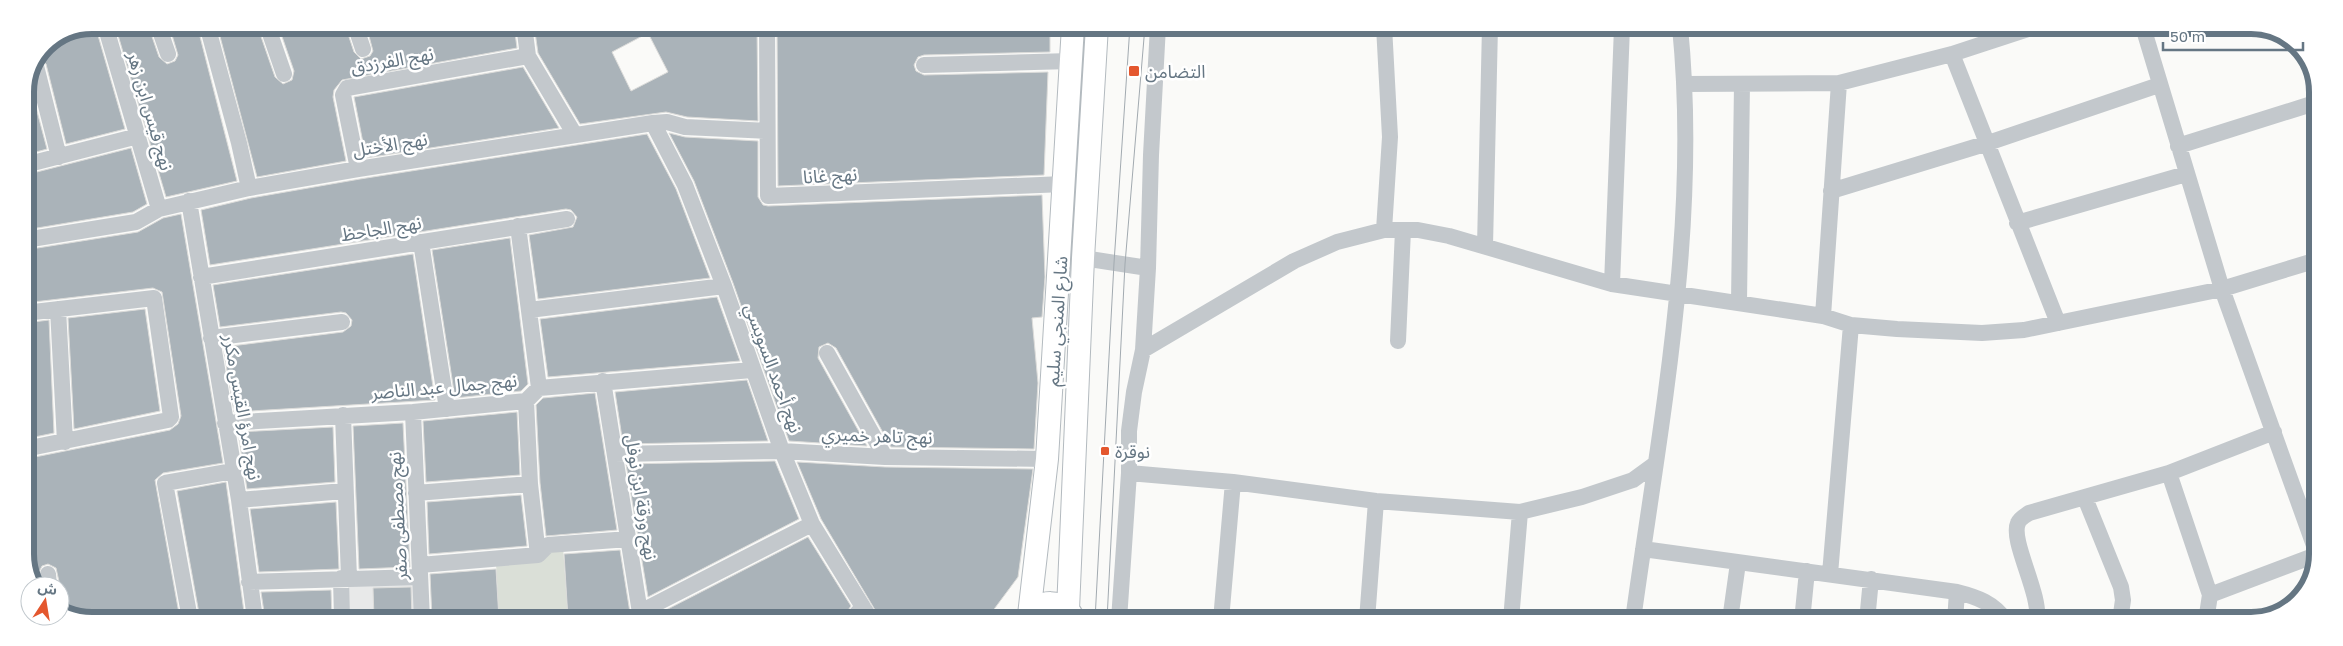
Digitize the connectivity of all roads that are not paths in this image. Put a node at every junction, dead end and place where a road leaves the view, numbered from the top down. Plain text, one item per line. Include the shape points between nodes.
1 (108, 34) edge
2 (161, 34) edge
3 (209, 34) edge
4 (270, 34) edge
5 (358, 34) edge
6 (525, 34) edge
7 (767, 34) edge
8 (1073, 34) edge
9 (1097, 34) edge
10 (1158, 34) edge
11 (1385, 34) edge
12 (1490, 34) edge
13 (1622, 34) edge
14 (1680, 34) edge
15 (2013, 34) edge
16 (2145, 34) edge
17 (363, 49) dead end
18 (168, 54) dead end
19 (1952, 54) junction
20 (528, 56) junction
21 (1071, 61) junction
22 (924, 65) dead end
23 (37, 71) edge
24 (284, 74) dead end
25 (1839, 83) junction
26 (1684, 84) junction
27 (1742, 84) junction
28 (2158, 85) junction
29 (2309, 105) edge
30 (653, 123) junction
31 (767, 131) junction
32 (575, 135) junction
33 (138, 136) junction
34 (1988, 143) junction
35 (2178, 146) junction
36 (59, 157) junction
37 (34, 163) edge
38 (358, 169) junction
39 (2186, 174) junction
40 (1064, 184) junction
41 (248, 188) junction
42 (1831, 191) junction
43 (189, 202) junction
44 (159, 209) junction
45 (567, 219) dead end
46 (2017, 223) junction
47 (518, 226) junction
48 (1384, 230) junction
49 (1403, 230) junction
50 (34, 239) edge
51 (421, 242) junction
52 (1485, 246) junction
53 (1083, 258) junction
54 (2309, 262) edge
55 (1148, 268) junction
56 (202, 277) junction
57 (1612, 284) junction
58 (724, 286) junction
59 (2222, 289) junction
60 (1678, 295) junction
61 (1739, 302) junction
62 (58, 309) junction
63 (529, 310) junction
64 (34, 312) edge
65 (1823, 316) junction
66 (342, 322) dead end
67 (2058, 323) junction
68 (1850, 325) junction
69 (211, 338) junction
70 (1398, 341) dead end
71 (1143, 350) junction
72 (827, 353) dead end
73 (752, 370) junction
74 (603, 381) junction
75 (540, 388) junction
76 (526, 401) junction
77 (447, 409) junction
78 (413, 412) junction
79 (343, 415) junction
80 (225, 423) junction
81 (2274, 432) junction
82 (65, 442) junction
83 (34, 447) edge
84 (782, 451) junction
85 (616, 454) junction
86 (885, 456) junction
87 (1047, 459) junction
88 (1655, 464) junction
89 (233, 472) junction
90 (1129, 473) junction
91 (2169, 473) junction
92 (1233, 482) junction
93 (530, 484) junction
94 (344, 491) junction
95 (416, 493) junction
96 (2084, 498) junction
97 (239, 500) junction
98 (1376, 502) junction
99 (1520, 512) junction
100 (812, 524) junction
101 (2309, 531) edge
102 (629, 539) junction
103 (1643, 549) junction
104 (538, 556) junction
105 (2309, 558) edge
106 (1738, 563) junction
107 (420, 571) junction
108 (1807, 571) junction
109 (1830, 574) junction
110 (345, 578) junction
111 (1870, 579) junction
112 (249, 582) junction
113 (1957, 592) junction
114 (2210, 595) junction
115 (189, 612) edge
116 (254, 612) edge
117 (343, 612) edge
118 (422, 612) edge
119 (644, 612) edge
120 (651, 612) edge
121 (866, 612) edge
122 (1030, 612) edge
123 (1034, 612) edge
124 (1067, 612) edge
125 (1071, 612) edge
126 (1120, 612) edge
127 (1222, 612) edge
128 (1368, 612) edge
129 (1513, 612) edge
130 (1634, 612) edge
131 (1731, 612) edge
132 (1803, 612) edge
133 (1868, 612) edge
134 (1956, 612) edge
135 (1999, 612) edge
136 (2037, 612) edge
137 (2121, 612) edge
138 (2207, 612) edge

1 - 33 street, نهج قيس ابن زهر
2 - 18 street
3 - 41 street
4 - 24 street
5 - 17 street
6 - 20 street
7 - 31 street, نهج غانا
8 - 21 main road, شارع المنجي سليم
9 - 53 main road, شارع المنجي سليم
10 - 55 street
11 - 48 street via 1390,137
12 - 52 street
13 - 57 street
14 - 26 street
15 - 19 street
16 - 28 street
19 - 25 street
19 - 34 street
20 - 32 street
20 - 38 street, نهج الفرزدق via 347,88 343,95
21 - 22 street
21 - 40 main road, شارع المنجي سليم
23 - 36 street
25 - 27 street
25 - 42 street
26 - 27 street
26 - 60 street via 1685,202
27 - 61 street
28 - 34 street
28 - 35 street
29 - 35 street
30 - 31 street, نهج الأختل
30 - 32 street, نهج الأختل
30 - 58 street, نهج أحمد السويسي via 685,186
31 - 40 street, نهج غانا via 768,196
32 - 38 street, نهج الأختل
33 - 36 street
33 - 44 street, نهج قيس ابن زهر
34 - 42 street
34 - 46 street
35 - 39 street
36 - 37 street
38 - 41 street, نهج الأختل
39 - 46 street
39 - 59 street
40 - 87 main road, شارع المنجي سليم
41 - 43 street, نهج الأختل
42 - 65 street
43 - 44 street, نهج الأختل
43 - 56 street, نهج امرؤ القيس مكرر
44 - 50 street, نهج الأختل via 136,222
45 - 47 street, نهج الجاحظ
46 - 67 street
47 - 51 street, نهج الجاحظ
47 - 63 street
48 - 49 street
48 - 71 street via 1337,242 1294,261
49 - 52 street via 1418,230
49 - 70 street
51 - 56 street, نهج الجاحظ
51 - 77 street
52 - 57 street
53 - 55 street
53 - 125 main road, شارع المنجي سليم
54 - 59 street
55 - 71 street
56 - 69 street, نهج امرؤ القيس مكرر
57 - 60 street
58 - 63 street
58 - 73 street, نهج أحمد السويسي
59 - 67 street
59 - 81 street
60 - 61 street
60 - 88 street
61 - 65 street
62 - 64 street
62 - 82 street
62 - 82 street via 154,298 170,419
63 - 75 street
65 - 68 street
66 - 69 street
67 - 68 street via 2024,330 1982,333
68 - 109 street
69 - 80 street, نهج امرؤ القيس مكرر
71 - 90 street via 1129,430
72 - 86 street
73 - 74 street, نهج جمال عبد الناصر
73 - 84 street, نهج أحمد السويسي
74 - 75 street, نهج جمال عبد الناصر
74 - 85 street, نهج ورقة ابن نوفل
75 - 76 street, نهج جمال عبد الناصر
76 - 77 street, نهج جمال عبد الناصر
76 - 93 street
77 - 78 street, نهج جمال عبد الناصر
78 - 79 street, نهج جمال عبد الناصر
78 - 95 street, نهج مصطفى صفر
79 - 80 street, نهج جمال عبد الناصر
79 - 94 street
80 - 89 street, نهج امرؤ القيس مكرر
81 - 91 street
81 - 101 street
82 - 83 street
84 - 85 street, نهج تاهر خميري
84 - 86 street, نهج تاهر خميري
84 - 100 street, نهج أحمد السويسي
85 - 102 street, نهج ورقة ابن نوفل
86 - 87 street, نهج تاهر خميري
87 - 122 main road, شارع المنجي سليم
88 - 99 street via 1633,480
88 - 103 street
89 - 97 street, نهج امرؤ القيس مكرر
89 - 115 street via 165,483
90 - 92 street
90 - 126 street
91 - 96 street
91 - 114 street
92 - 98 street
92 - 127 street
93 - 95 street
93 - 104 street
94 - 97 street
94 - 110 street
95 - 107 street, نهج مصطفى صفر
96 - 136 street via 2029,513 2018,524 2018,540 2036,594
96 - 137 street via 2121,587
97 - 112 street, نهج امرؤ القيس مكرر
98 - 99 street
98 - 128 street
99 - 129 street
100 - 120 street
100 - 121 street, نهج أحمد السويسي
102 - 104 street via 548,545
102 - 119 street, نهج ورقة ابن نوفل
103 - 106 street
103 - 130 street
104 - 107 street
105 - 114 street
106 - 108 street
106 - 131 street
107 - 110 street
107 - 118 street, نهج مصطفى صفر
108 - 109 street
108 - 132 street
109 - 111 street
110 - 112 street
110 - 117 street
111 - 113 street
111 - 133 street
112 - 116 street, نهج امرؤ القيس مكرر
113 - 134 street
113 - 135 street via 1977,597
114 - 138 street
123 - 124 main road via 1047,602 1055,603

